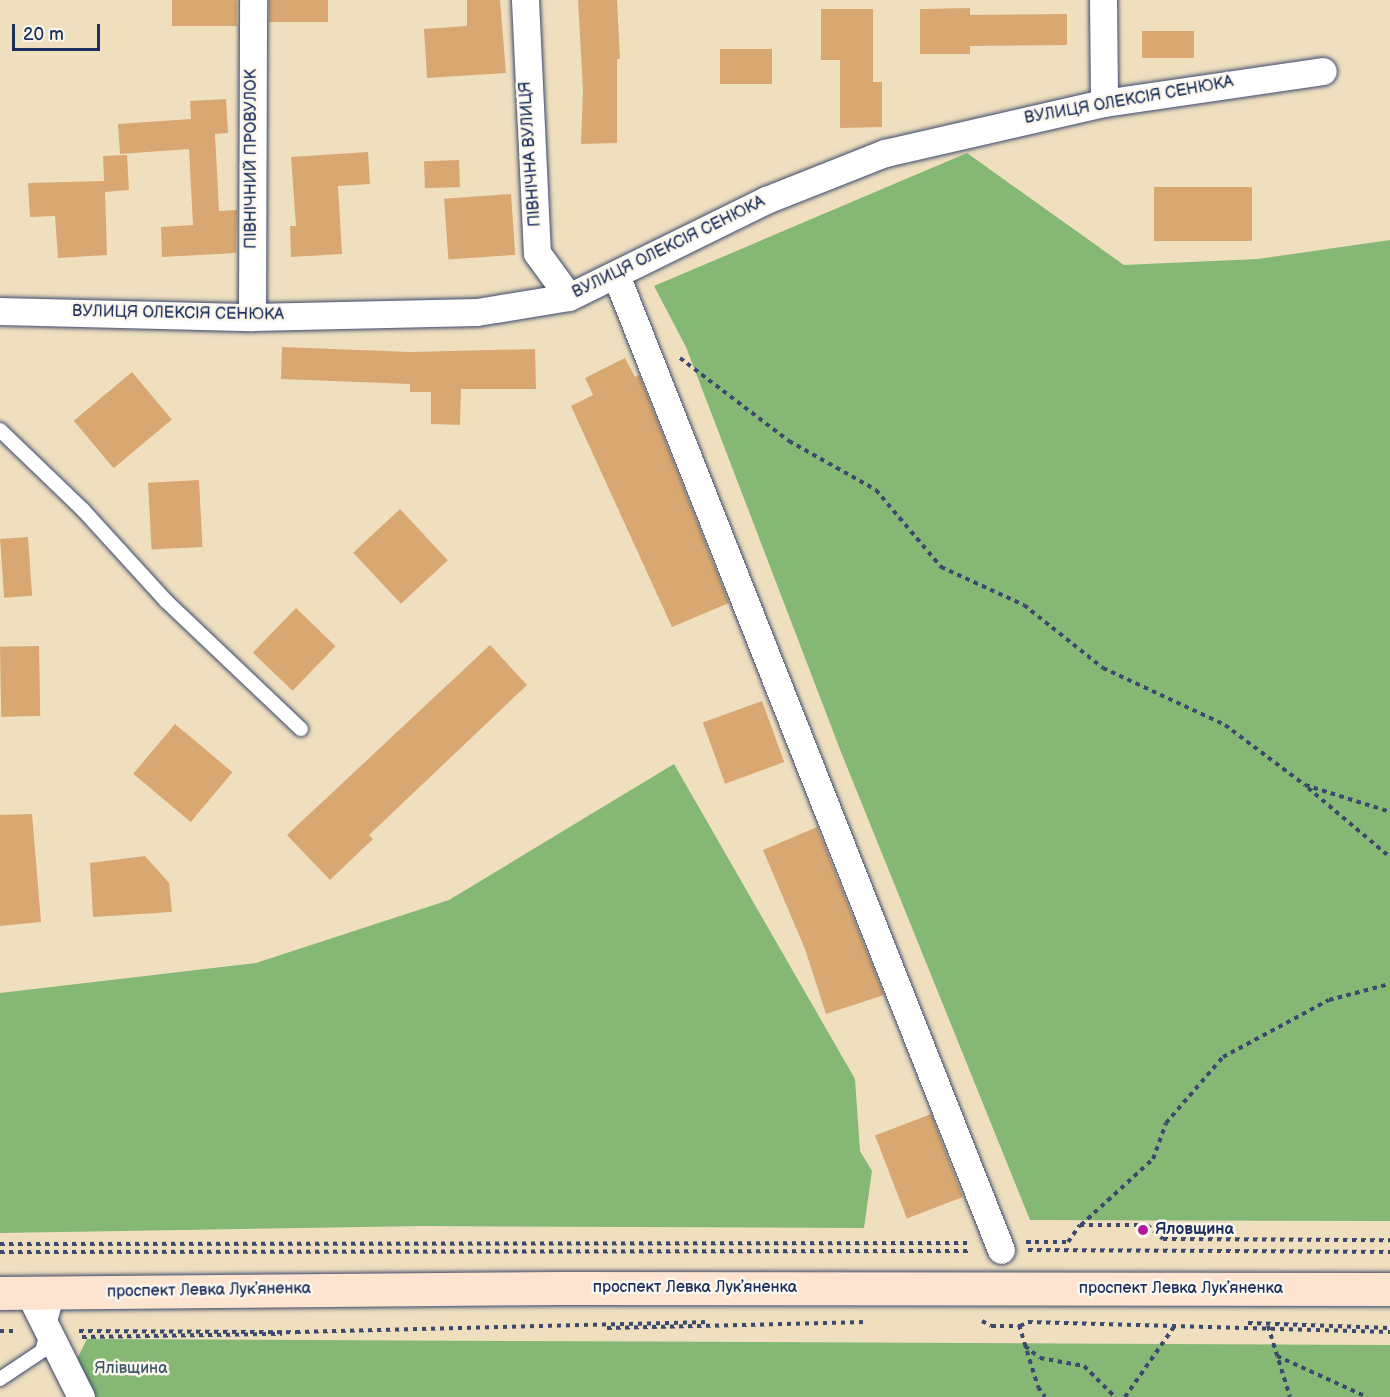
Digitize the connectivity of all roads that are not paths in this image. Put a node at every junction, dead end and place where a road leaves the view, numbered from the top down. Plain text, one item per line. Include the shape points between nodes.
1 (253, 0) edge
2 (525, 0) edge
3 (1102, 0) edge
4 (1323, 71) dead end
5 (1104, 103) junction
6 (616, 275) junction
7 (569, 297) junction
8 (0, 311) edge
9 (252, 317) junction
10 (0, 430) edge
11 (301, 729) dead end
12 (1000, 1246) road end
13 (1390, 1289) edge
14 (29, 1293) edge
15 (50, 1334) junction
16 (0, 1379) edge
17 (81, 1397) edge

1 - 9 street, ПІВНІЧНИЙ ПРОВУЛОК
2 - 7 street, ПІВНІЧНА ВУЛИЦЯ via 537,252
3 - 5 street
4 - 5 street, ВУЛИЦЯ ОЛЕКСІЯ СЕНЮКА
5 - 6 street, ВУЛИЦЯ ОЛЕКСІЯ СЕНЮКА via 885,153 766,200
6 - 7 street, ВУЛИЦЯ ОЛЕКСІЯ СЕНЮКА
6 - 12 street
7 - 9 street, ВУЛИЦЯ ОЛЕКСІЯ СЕНЮКА via 477,312
8 - 9 street, ВУЛИЦЯ ОЛЕКСІЯ СЕНЮКА
10 - 11 lane via 83,510 166,601
13 - 14 main road, проспект Левка Лукʼяненка via 563,1288
14 - 15 street
15 - 16 lane via 42,1351
15 - 17 street

